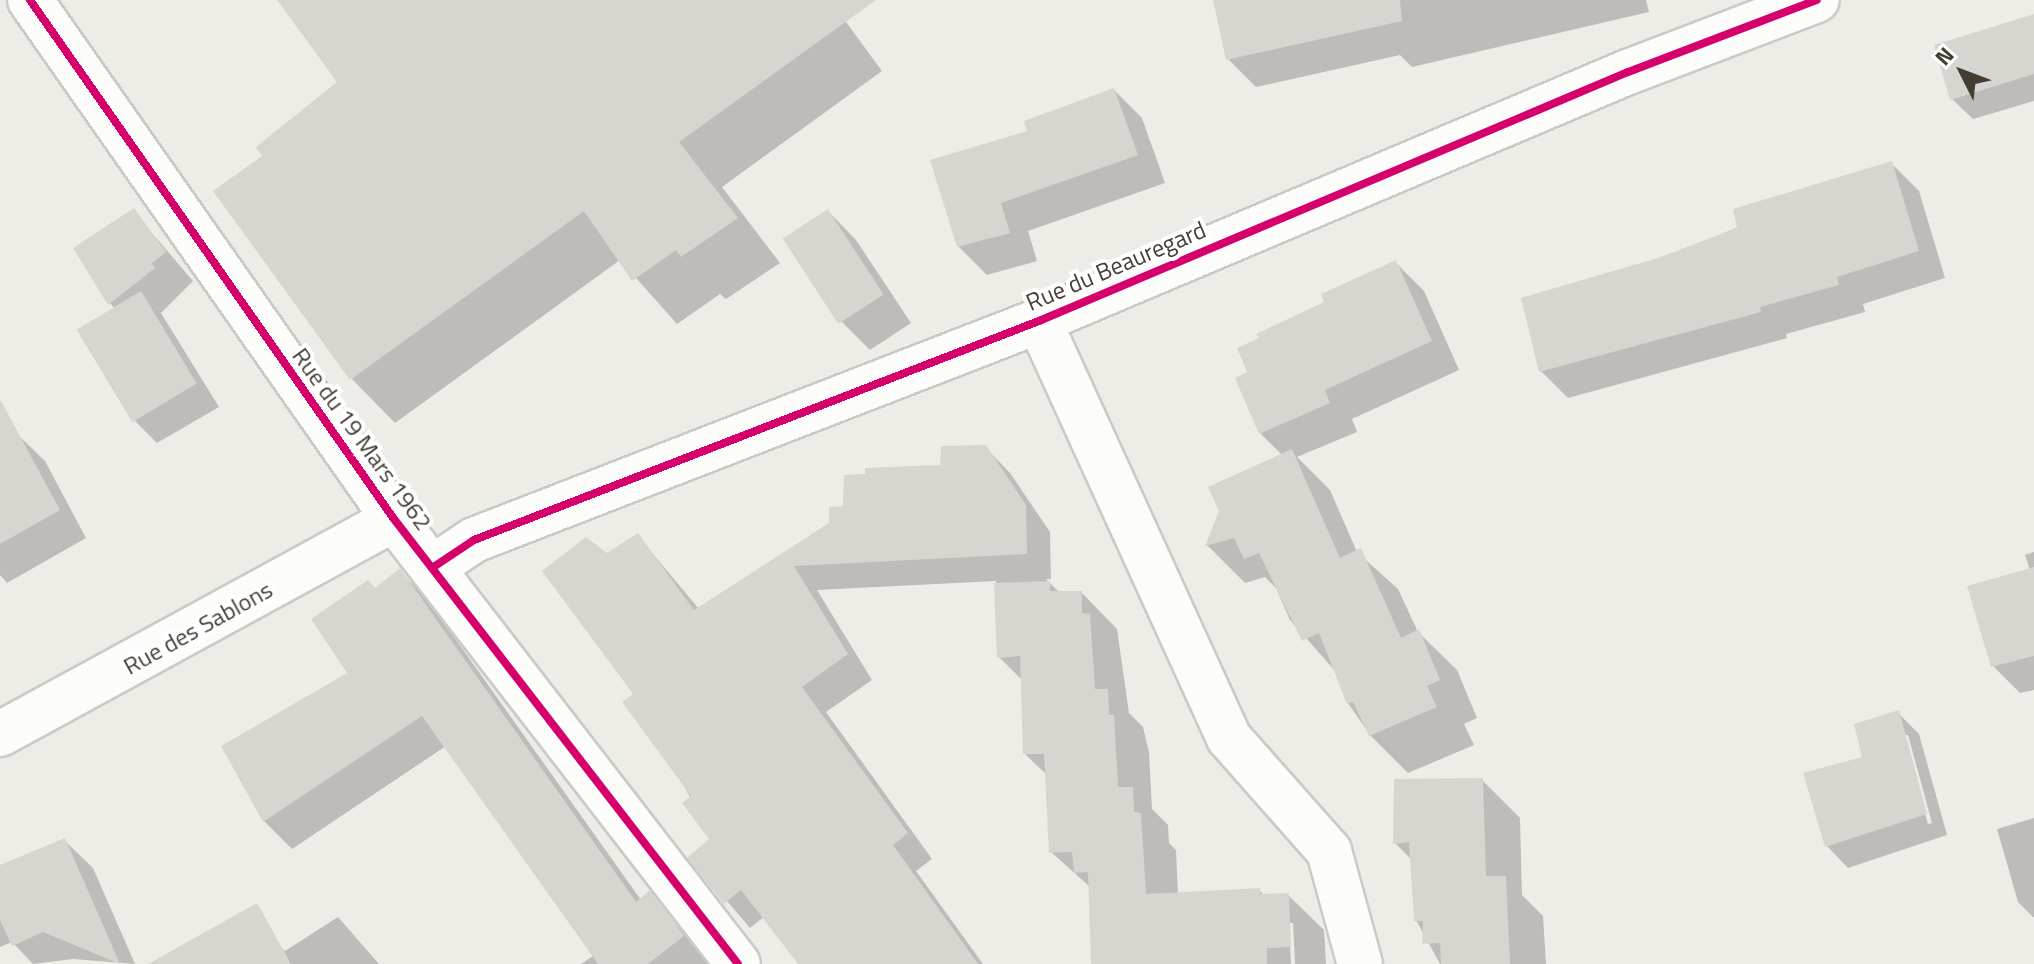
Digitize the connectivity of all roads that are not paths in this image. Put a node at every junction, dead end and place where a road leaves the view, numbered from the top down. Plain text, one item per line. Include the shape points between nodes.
1 (30, 0) edge
2 (1817, 0) edge
3 (1039, 321) junction
4 (394, 519) junction
5 (432, 568) junction
6 (0, 734) edge
7 (738, 964) edge
8 (1360, 964) edge

1 - 4 street, Rue du 19 Mars 1962
2 - 3 street, Rue du Beauregard via 1628,72
3 - 5 street, Rue du Beauregard via 474,540
3 - 8 street via 1229,738 1329,851
4 - 5 street, Rue du 19 Mars 1962
4 - 6 street, Rue des Sablons
5 - 7 street, Rue du 19 Mars 1962

